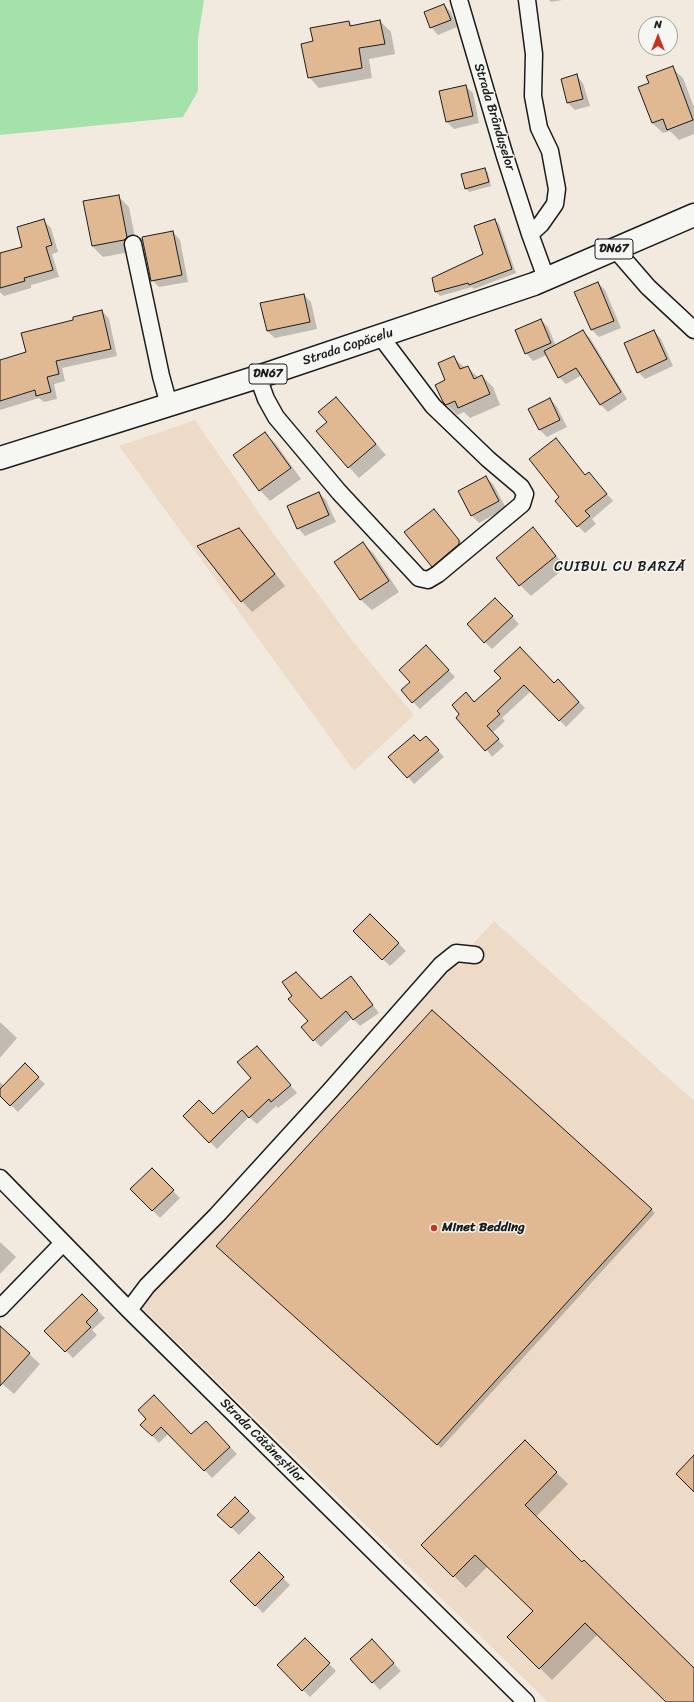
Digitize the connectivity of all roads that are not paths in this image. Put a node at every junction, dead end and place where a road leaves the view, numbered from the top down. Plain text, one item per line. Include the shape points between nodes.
1 (459, 0) edge
2 (527, 0) edge
3 (694, 215) edge
4 (530, 234) junction
5 (133, 244) dead end
6 (615, 249) junction
7 (540, 281) junction
8 (694, 330) edge
9 (381, 337) junction
10 (258, 377) junction
11 (169, 405) junction
12 (0, 458) edge
13 (475, 955) dead end
14 (0, 1178) edge
15 (62, 1243) junction
16 (0, 1308) edge
17 (129, 1310) junction
18 (526, 1702) edge

1 - 4 street, Strada Brândușelor
2 - 4 street via 534,54 533,96 539,128 550,151 557,189 555,204 541,224
3 - 6 main road, DN67
4 - 7 street, Strada Brândușelor
5 - 11 street
6 - 7 main road, DN67
6 - 8 street via 648,288
7 - 9 main road, Strada Copăcelu / DN67
9 - 10 main road, Strada Copăcelu / DN67
9 - 10 street via 433,406 521,487 525,494 522,504 428,580 419,578 339,492 276,417
10 - 11 main road, Strada Copăcelu / DN67
11 - 12 main road, Strada Copăcelu / DN67
13 - 17 street via 456,953 441,965 217,1215 147,1286
14 - 15 street, Strada Cătăneștilor
15 - 16 street
15 - 17 street, Strada Cătăneștilor
17 - 18 street, Strada Cătăneștilor

